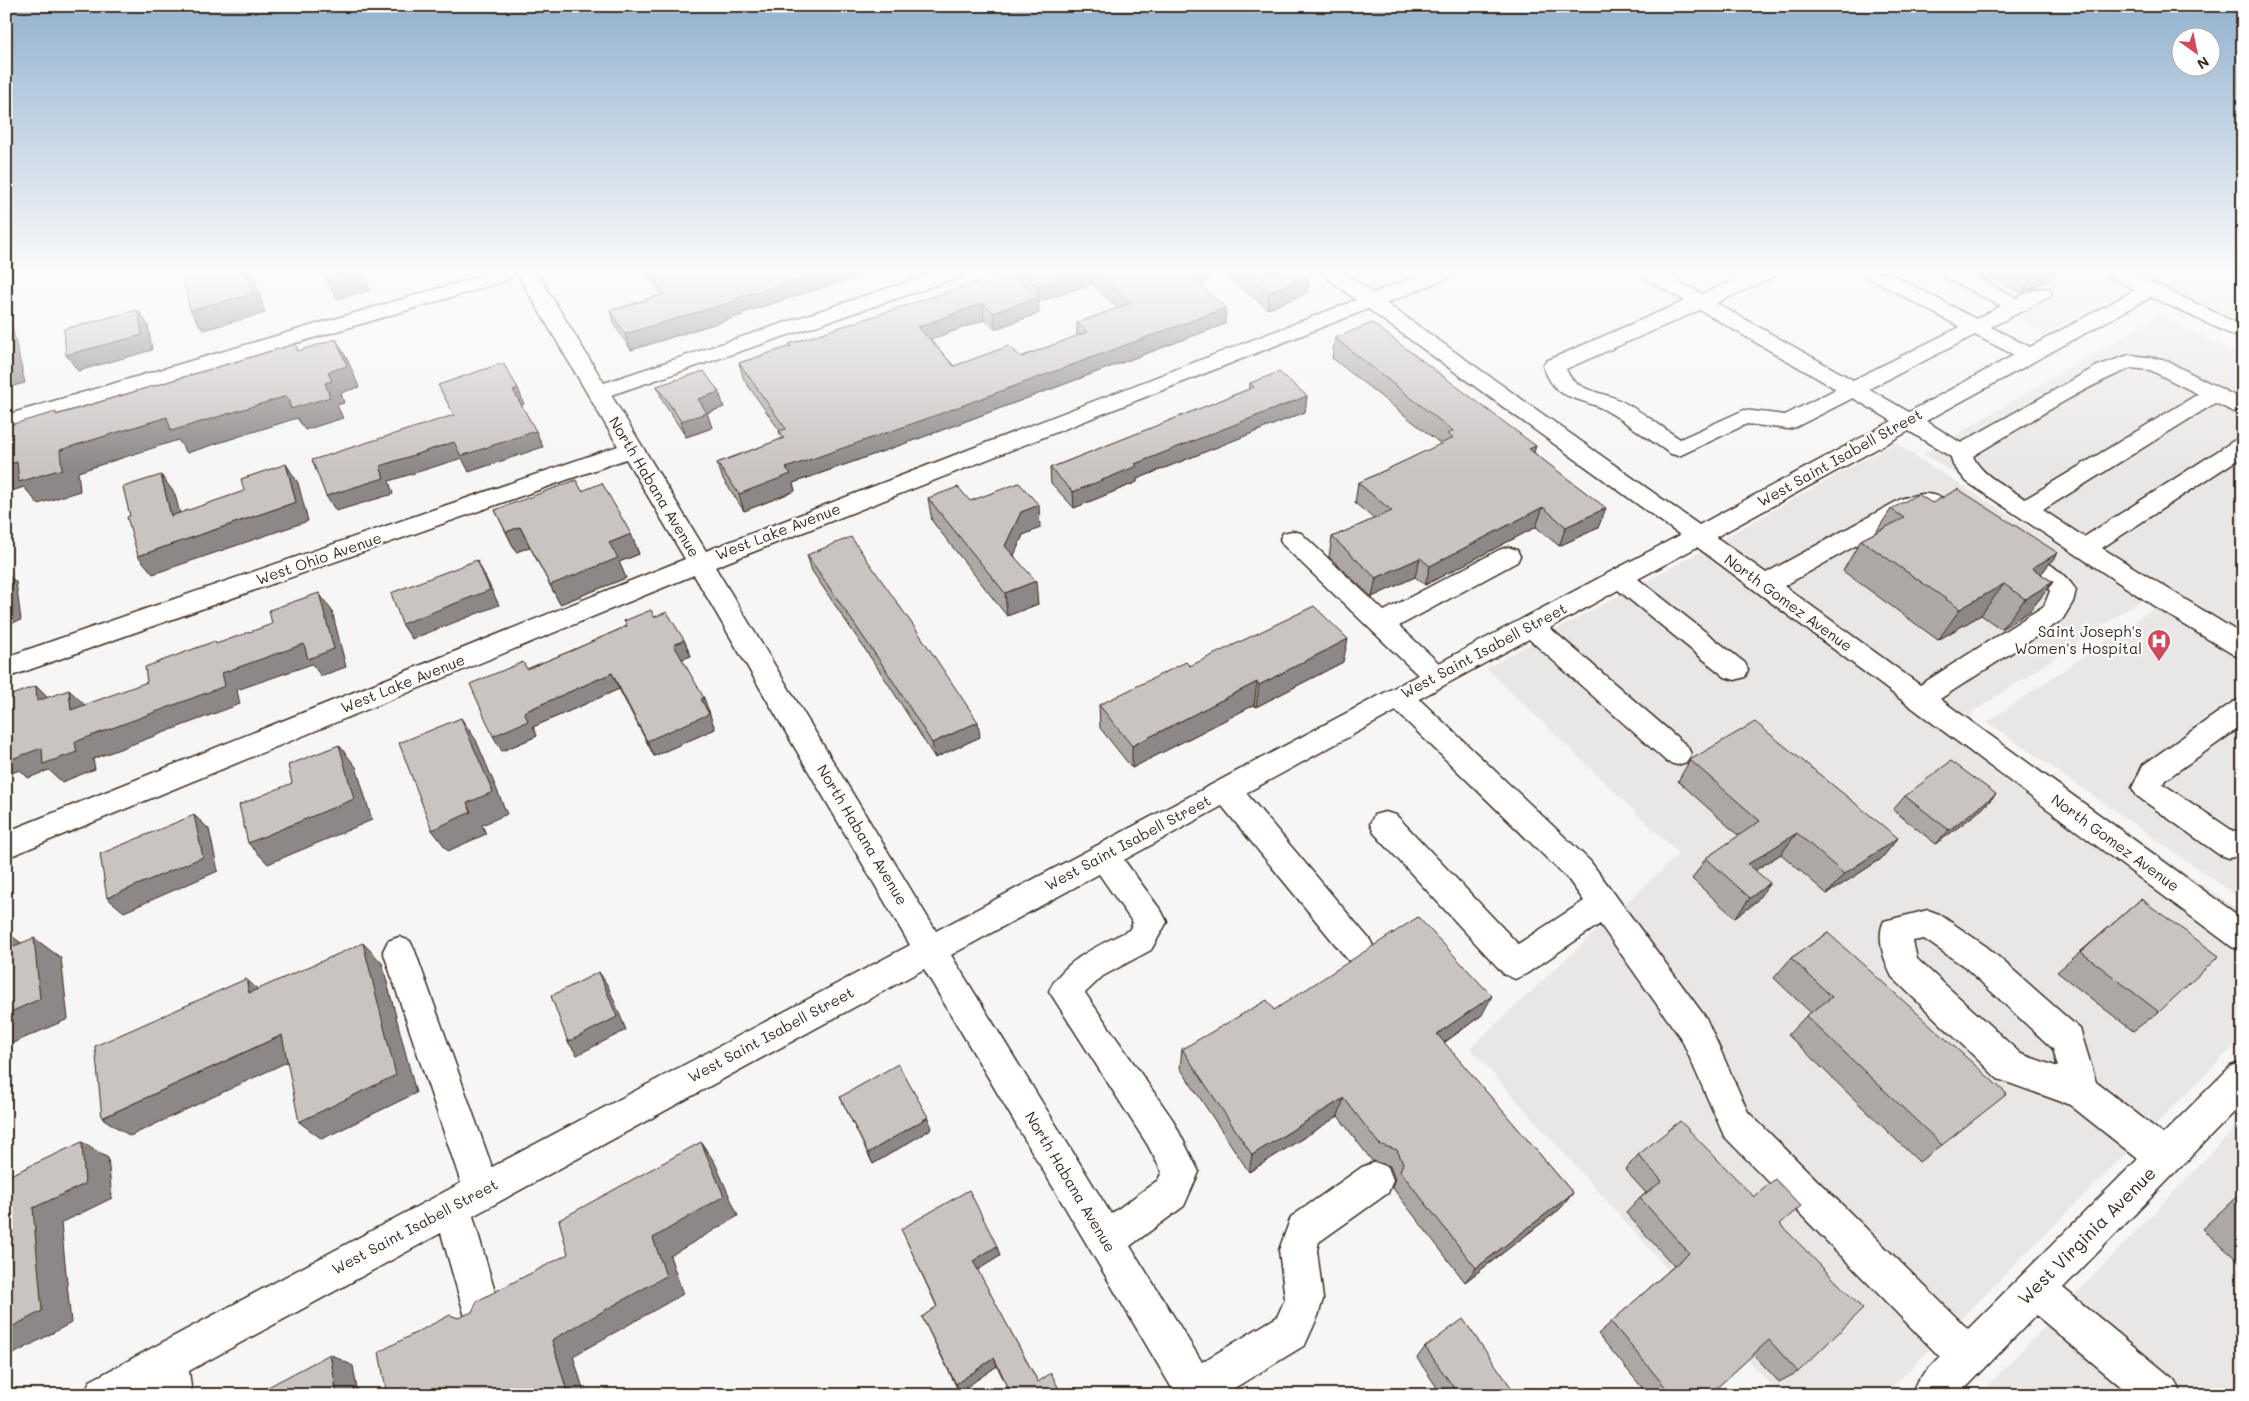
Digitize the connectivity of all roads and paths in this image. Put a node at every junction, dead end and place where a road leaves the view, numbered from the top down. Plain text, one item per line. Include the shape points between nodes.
1 (290, 338) edge
2 (566, 338) edge
3 (758, 338) edge
4 (1277, 338) edge
5 (1422, 338) edge
6 (1618, 338) edge
7 (1765, 338) edge
8 (1953, 338) edge
9 (1998, 338) edge
10 (2060, 338) edge
11 (2029, 355) junction
12 (1853, 389) junction
13 (598, 392) junction
14 (2214, 394) junction
15 (2243, 408) edge
16 (1909, 421) junction
17 (6, 422) edge
18 (2243, 445) edge
19 (632, 449) junction
20 (1961, 453) junction
21 (2026, 510) junction
22 (1698, 536) junction
23 (1292, 539) dead end
24 (2084, 548) junction
25 (1508, 556) dead end
26 (700, 563) junction
27 (1620, 578) junction
28 (1765, 585) junction
29 (1381, 624) junction
30 (1531, 626) junction
31 (2243, 648) edge
32 (6, 668) edge
33 (1735, 670) dead end
34 (1437, 677) junction
35 (1399, 697) junction
36 (1919, 699) junction
37 (2243, 710) edge
38 (1677, 754) dead end
39 (1226, 790) junction
40 (1385, 824) dead end
41 (2243, 842) edge
42 (6, 844) edge
43 (1103, 856) junction
44 (1605, 904) junction
45 (2243, 937) edge
46 (930, 950) junction
47 (1360, 950) dead end
48 (400, 951) dead end
49 (2243, 1078) edge
50 (2081, 1092) junction
51 (2164, 1158) junction
52 (1376, 1180) dead end
53 (467, 1199) junction
54 (1106, 1241) junction
55 (2035, 1288) junction
56 (482, 1313) edge
57 (1968, 1357) junction
58 (170, 1378) edge
59 (1197, 1392) edge
60 (104, 1395) edge
61 (1931, 1395) edge
62 (2162, 1395) edge

1 - 17 street
2 - 13 street, North Habana Avenue
3 - 13 street
4 - 26 street, West Lake Avenue
5 - 22 street, North Gomez Avenue
6 - 12 street via 1554,366 1558,380 1580,395 1610,404 1679,450 1744,417 1788,422
7 - 12 street
8 - 12 street
9 - 11 street
10 - 11 street, West Saint Isabell Street
11 - 16 street, West Saint Isabell Street
12 - 16 street
13 - 19 street, North Habana Avenue
14 - 15 street
14 - 20 street via 2155,364 2129,362 2105,371
14 - 21 street
16 - 20 street
16 - 22 street, West Saint Isabell Street
18 - 24 street
19 - 26 street, North Habana Avenue
19 - 32 street, West Ohio Avenue
20 - 21 street via 1965,465 1975,477
21 - 24 street
22 - 27 street, West Saint Isabell Street
22 - 28 street, North Gomez Avenue
23 - 29 street
24 - 31 street
25 - 29 street
26 - 42 street, West Lake Avenue
26 - 46 street, North Habana Avenue
27 - 30 street, West Saint Isabell Street
27 - 33 street
28 - 36 street, North Gomez Avenue
28 - 36 street via 1922,500 1934,502 2056,581 2063,590 2053,612
29 - 34 street
30 - 34 street, West Saint Isabell Street
30 - 38 street
34 - 35 street, West Saint Isabell Street
35 - 39 street, West Saint Isabell Street
35 - 44 street via 1579,870
36 - 45 street, North Gomez Avenue
37 - 41 street via 2153,773 2147,788 2229,845
39 - 43 street, West Saint Isabell Street
39 - 47 street
40 - 44 street via 1515,964
43 - 46 street, West Saint Isabell Street
43 - 54 street via 1151,922 1140,940 1092,966 1065,991 1160,1132 1181,1172 1171,1193
44 - 57 street via 1694,1029 1736,1124
46 - 53 street, West Saint Isabell Street
46 - 54 street, North Habana Avenue
48 - 53 street
49 - 51 street, West Virginia Avenue
50 - 50 street via 2068,1040 1976,957 1928,924 1895,931 1903,967 2010,1067
50 - 51 street
51 - 55 street, West Virginia Avenue
52 - 59 street via 1304,1230 1298,1250 1304,1299 1291,1330
53 - 56 street
53 - 58 street, West Saint Isabell Street
54 - 59 street, North Habana Avenue
55 - 57 street, West Virginia Avenue
55 - 62 street
57 - 61 street, West Virginia Avenue
58 - 60 street, West Saint Isabell Street

